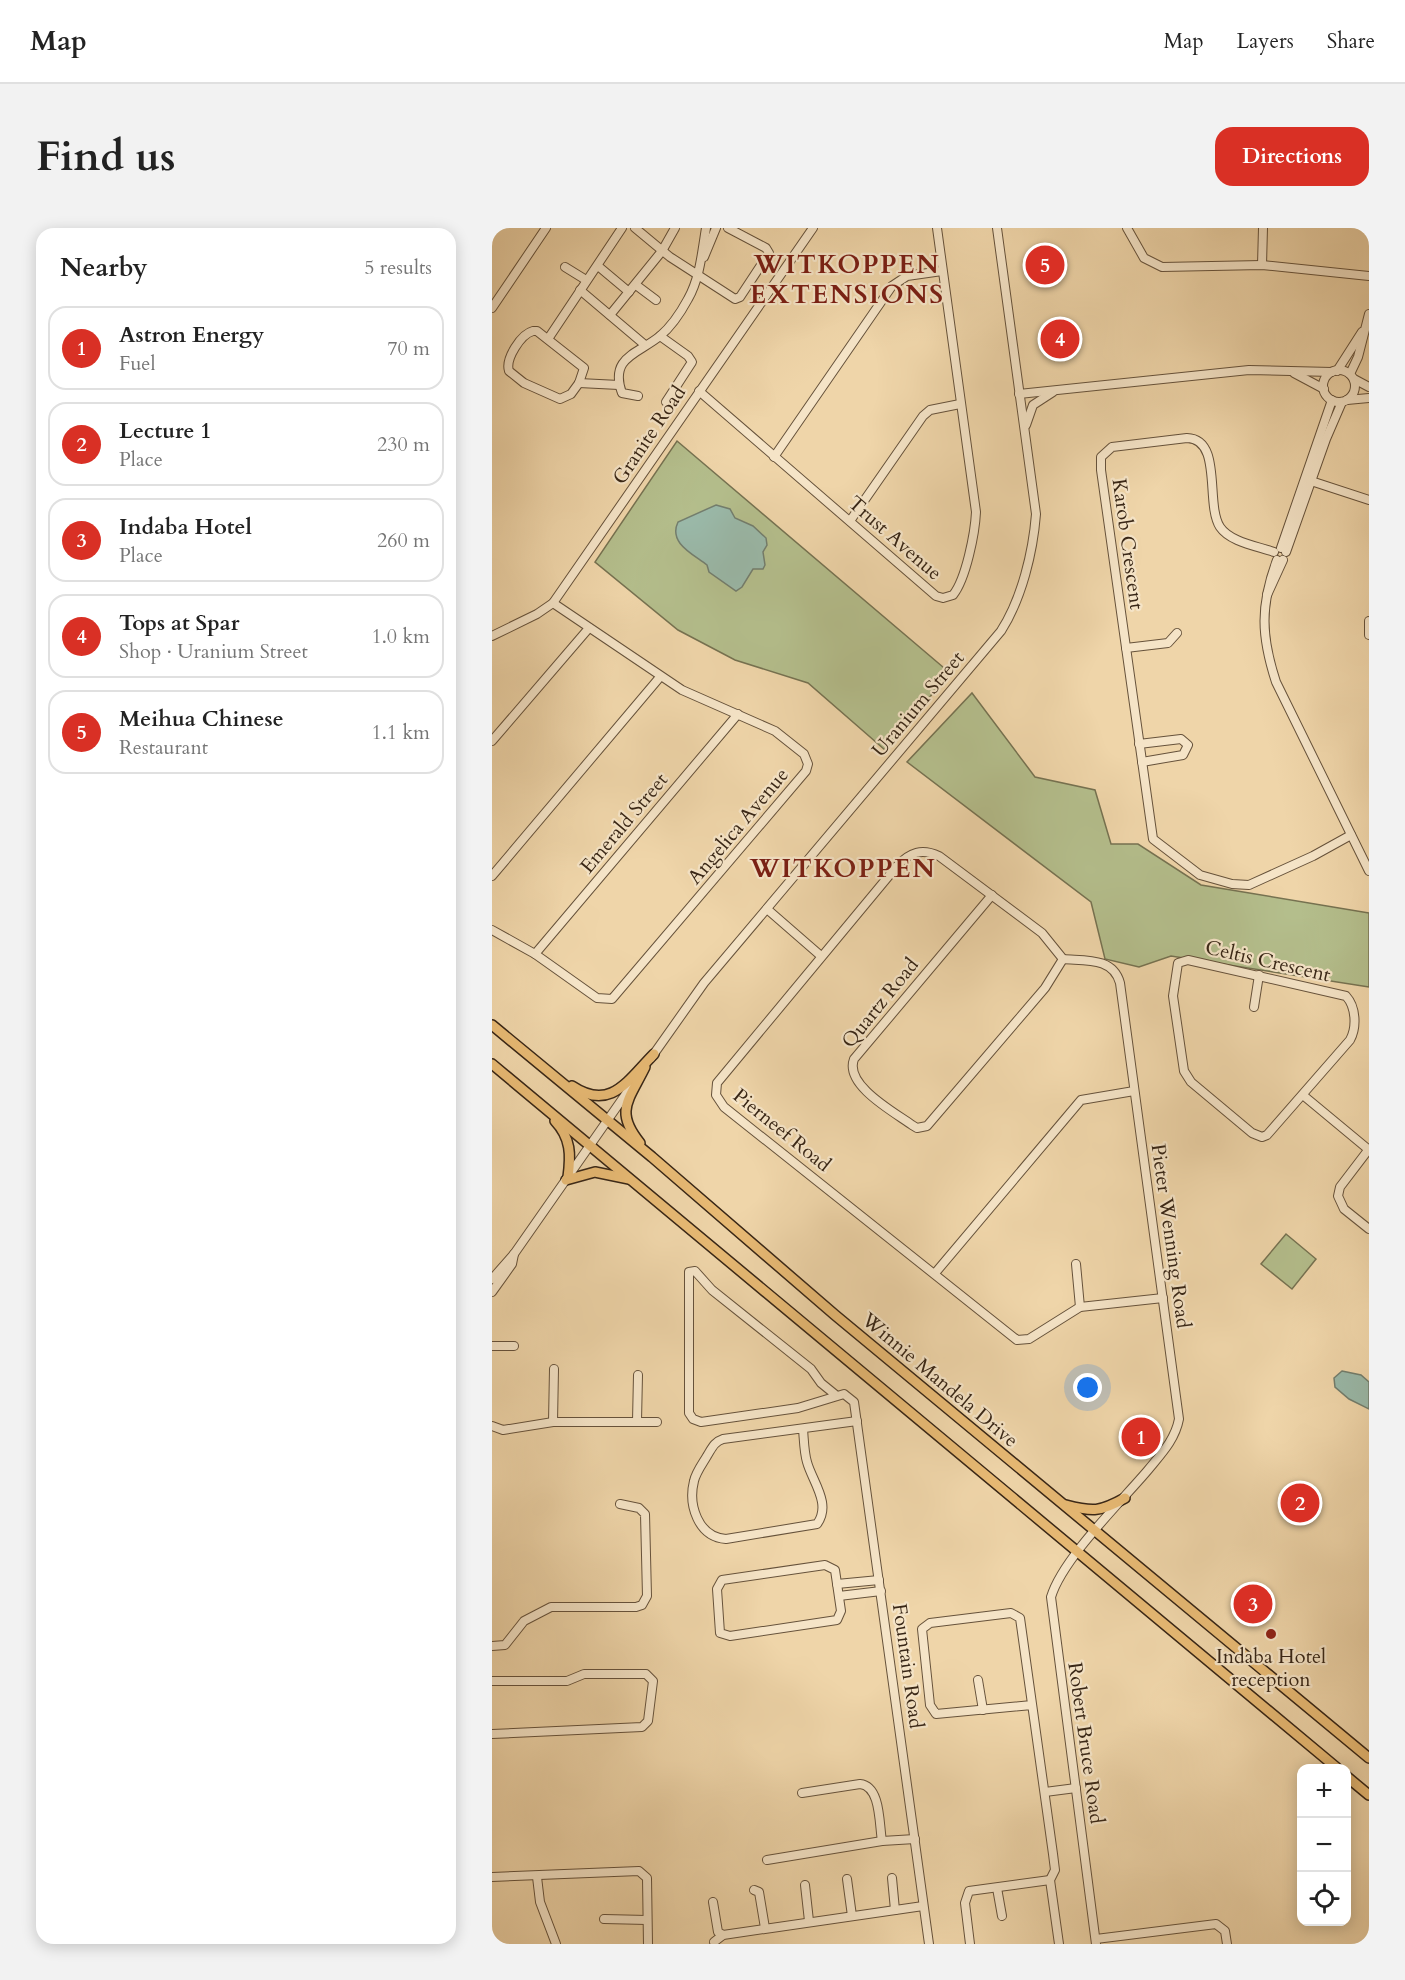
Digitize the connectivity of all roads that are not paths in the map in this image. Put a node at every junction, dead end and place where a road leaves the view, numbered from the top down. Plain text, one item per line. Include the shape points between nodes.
1 (546, 228) edge
2 (622, 228) edge
3 (634, 228) edge
4 (675, 228) edge
5 (706, 228) edge
6 (716, 228) edge
7 (728, 228) edge
8 (813, 228) edge
9 (937, 228) edge
10 (997, 228) edge
11 (1127, 228) edge
12 (1263, 228) edge
13 (662, 251) junction
14 (1262, 265) junction
15 (598, 266) junction
16 (565, 267) dead end
17 (699, 269) junction
18 (942, 271) junction
19 (1369, 276) edge
20 (586, 280) junction
21 (636, 285) junction
22 (580, 290) junction
23 (629, 292) junction
24 (656, 300) dead end
25 (492, 308) edge
26 (1369, 314) edge
27 (610, 315) junction
28 (1365, 331) edge
29 (660, 336) junction
30 (548, 339) junction
31 (645, 345) junction
32 (1335, 372) junction
33 (1292, 373) junction
34 (1352, 377) junction
35 (579, 383) junction
36 (619, 385) junction
37 (1369, 387) edge
38 (1324, 389) junction
39 (699, 391) junction
40 (1054, 392) junction
41 (1019, 394) junction
42 (638, 396) dead end
43 (1369, 398) edge
44 (1332, 400) junction
45 (1344, 401) junction
46 (666, 402) dead end
47 (960, 404) junction
48 (1026, 431) junction
49 (774, 457) junction
50 (1308, 481) junction
51 (1369, 500) edge
52 (850, 521) junction
53 (1280, 554) junction
54 (553, 603) junction
55 (1369, 621) edge
56 (589, 628) junction
57 (1177, 633) dead end
58 (1369, 635) edge
59 (492, 636) edge
60 (1126, 648) junction
61 (660, 677) junction
62 (738, 714) junction
63 (492, 741) edge
64 (1139, 744) junction
65 (1142, 762) junction
66 (1351, 836) junction
67 (1369, 871) edge
68 (492, 876) edge
69 (992, 895) junction
70 (767, 909) junction
71 (492, 930) edge
72 (535, 954) junction
73 (821, 956) junction
74 (1063, 959) junction
75 (1259, 975) junction
76 (1254, 1007) dead end
77 (492, 1025) edge
78 (654, 1054) junction
79 (492, 1064) edge
80 (646, 1065) junction
81 (547, 1070) junction
82 (1134, 1091) junction
83 (1304, 1096) junction
84 (537, 1102) junction
85 (607, 1122) junction
86 (591, 1145) junction
87 (1369, 1149) edge
88 (652, 1157) junction
89 (567, 1179) junction
90 (634, 1181) junction
91 (1369, 1229) edge
92 (514, 1254) junction
93 (1076, 1264) dead end
94 (936, 1272) junction
95 (492, 1279) edge
96 (492, 1292) edge
97 (1163, 1298) junction
98 (1080, 1307) junction
99 (492, 1346) edge
100 (514, 1346) dead end
101 (554, 1369) dead end
102 (638, 1375) dead end
103 (837, 1396) junction
104 (637, 1421) junction
105 (857, 1421) junction
106 (553, 1422) junction
107 (657, 1422) dead end
108 (492, 1425) edge
109 (803, 1429) junction
110 (1125, 1498) junction
111 (620, 1504) dead end
112 (1061, 1504) junction
113 (1095, 1532) junction
114 (1078, 1554) junction
115 (879, 1580) junction
116 (837, 1584) junction
117 (881, 1591) junction
118 (839, 1596) junction
119 (492, 1646) edge
120 (978, 1680) dead end
121 (492, 1681) edge
122 (1032, 1705) junction
123 (984, 1710) junction
124 (492, 1734) edge
125 (1369, 1758) edge
126 (1332, 1764) edge
127 (1351, 1779) edge
128 (1076, 1788) junction
129 (1045, 1792) junction
130 (802, 1793) dead end
131 (1369, 1795) edge
132 (915, 1839) junction
133 (882, 1841) junction
134 (767, 1860) dead end
135 (492, 1877) edge
136 (537, 1877) junction
137 (892, 1878) dead end
138 (847, 1879) dead end
139 (1050, 1880) junction
140 (804, 1885) dead end
141 (997, 1888) junction
142 (754, 1890) dead end
143 (713, 1902) dead end
144 (923, 1906) junction
145 (895, 1910) junction
146 (852, 1916) junction
147 (1002, 1916) dead end
148 (604, 1919) dead end
149 (647, 1920) junction
150 (809, 1921) junction
151 (765, 1928) junction
152 (723, 1935) junction
153 (714, 1942) dead end
154 (1096, 1942) edge
155 (556, 1944) edge
156 (648, 1944) edge
157 (929, 1944) edge
158 (970, 1944) edge
159 (1059, 1944) edge
160 (1227, 1944) edge

1 - 25 street
2 - 15 street
3 - 13 street
4 - 13 street
5 - 17 street
6 - 17 street
7 - 17 street via 766,248 765,262 735,299
8 - 39 street, Granite Road
9 - 18 street, Trust Avenue
10 - 41 street, Uranium Street
11 - 14 street via 1144,258 1161,267
12 - 14 street
13 - 17 street
13 - 21 street
14 - 19 street
15 - 20 street
15 - 23 street
16 - 20 street
17 - 29 street via 681,311
18 - 47 street, Trust Avenue
18 - 49 street via 907,276 892,286
20 - 22 street
21 - 23 street
21 - 24 street
22 - 27 street
22 - 30 street
23 - 27 street
26 - 28 street
27 - 31 street
28 - 32 street
28 - 34 street
29 - 31 street
29 - 46 street via 692,362
30 - 35 street via 582,366 584,372
30 - 35 street via 537,331 527,333 509,359 509,371 555,399 566,397
31 - 36 street via 622,363
32 - 33 street
32 - 34 street
32 - 38 street via 1325,379
33 - 38 street
33 - 40 street via 1249,370
34 - 37 street
34 - 45 street via 1354,394
35 - 36 street
36 - 42 street via 624,395
38 - 44 street
39 - 49 street, Trust Avenue
39 - 54 street, Granite Road
40 - 41 street
40 - 48 street via 1033,405
41 - 48 street, Uranium Street
43 - 45 street
44 - 45 street
44 - 50 street
45 - 50 street
47 - 52 street via 930,410 923,416
47 - 52 street, Trust Avenue via 976,512 974,535 953,594 936,596
48 - 70 street, Uranium Street via 1035,528 1016,602 1005,625
49 - 52 street, Trust Avenue
50 - 51 street
50 - 53 street
53 - 60 street, Karob Crescent via 1235,539 1219,526 1207,451 1197,440 1107,449 1101,457 1101,470
53 - 66 street via 1267,596 1264,639 1276,682
54 - 56 street, Angelica Avenue
54 - 59 street, Granite Road
55 - 58 street
56 - 61 street, Angelica Avenue
56 - 63 street
57 - 60 street via 1168,643
60 - 64 street, Karob Crescent
61 - 62 street, Angelica Avenue
61 - 68 street
62 - 72 street, Emerald Street
62 - 72 street, Angelica Avenue via 788,739 806,757 808,767 619,993 608,1000 597,998
64 - 65 street, Karob Crescent
64 - 65 street via 1181,739 1188,745 1183,755
65 - 66 street, Karob Crescent via 1153,839 1180,863 1206,877 1249,885
66 - 67 street
69 - 73 street, Pierneef Road via 939,856 917,852 904,859
69 - 74 street, Pierneef Road via 1048,938
69 - 74 street, Quartz Road via 852,1064 857,1083 912,1125 924,1127 1045,988
70 - 73 street
70 - 78 street, Uranium Street via 698,991
71 - 72 street, Angelica Avenue
73 - 94 street, Pierneef Road via 717,1083 716,1095 724,1107
74 - 82 street, Pieter Wenning Road via 1106,963 1118,974
75 - 76 street
75 - 83 street, Celtis Crescent via 1346,996 1350,1001 1355,1021 1353,1035
75 - 83 street, Celtis Crescent via 1188,960 1178,963 1173,996 1184,1071 1191,1082 1262,1137
77 - 81 main road, Winnie Mandela Drive
78 - 80 street, Uranium Street
78 - 81 main road via 622,1086 601,1098 578,1090
79 - 84 main road
80 - 85 street, Uranium Street
80 - 88 main road via 625,1115 628,1128
81 - 85 main road, Winnie Mandela Drive
82 - 94 street via 1081,1100
82 - 97 street, Pieter Wenning Road
83 - 87 street
84 - 86 main road
84 - 89 main road via 561,1126 567,1138 571,1155
85 - 86 street, Uranium Street
85 - 88 main road, Winnie Mandela Drive
86 - 89 street, Uranium Street
86 - 90 main road
87 - 91 street via 1340,1187 1338,1202
88 - 112 main road, Winnie Mandela Drive
89 - 90 main road via 595,1172
89 - 92 street, Uranium Street
90 - 114 main road
92 - 95 street
92 - 96 street via 512,1264
93 - 98 street
94 - 98 street, Pierneef Road via 1017,1340 1029,1339
97 - 98 street, Pierneef Road
97 - 110 street, Pieter Wenning Road via 1178,1424 1168,1446
99 - 100 street
101 - 106 street
102 - 104 street
103 - 103 street via 798,1408 701,1422 693,1419 689,1413 689,1272 695,1271 712,1290 811,1369
103 - 105 street, Fountain Road via 848,1396 854,1401
104 - 106 street
104 - 107 street
105 - 109 street
105 - 115 street, Fountain Road
106 - 108 street via 512,1430
109 - 109 street via 723,1439 714,1444 694,1478 692,1498 696,1516 712,1536 726,1539 817,1524 822,1516 820,1494 806,1459
110 - 112 main road via 1090,1511
110 - 113 street, Pieter Wenning Road
111 - 119 street via 639,1508 645,1514 644,1602 636,1607 551,1608 524,1621 505,1644
112 - 113 main road, Winnie Mandela Drive
113 - 114 street, Robert Bruce Road
113 - 125 main road, Winnie Mandela Drive
114 - 126 main road
114 - 128 street, Robert Bruce Road via 1052,1597
115 - 116 street
115 - 117 street, Fountain Road
116 - 118 street
116 - 118 street via 835,1570 825,1565 722,1580 717,1588 718,1630 730,1636 831,1622 840,1615
117 - 118 street
117 - 132 street, Fountain Road
120 - 123 street
121 - 124 street via 567,1681 588,1674 646,1674 653,1680 648,1721 642,1727
122 - 123 street
122 - 123 street via 1018,1616 1011,1613 924,1626 921,1632 933,1712 939,1716
122 - 129 street
127 - 131 main road
128 - 129 street
128 - 154 street, Robert Bruce Road
129 - 139 street via 1055,1870
130 - 133 street via 867,1786 875,1796
132 - 133 street
132 - 144 street, Fountain Road
133 - 134 street
135 - 136 street
136 - 149 street via 639,1871 647,1878
136 - 155 street via 540,1902
137 - 145 street
138 - 146 street
139 - 141 street
139 - 159 street
140 - 150 street
141 - 147 street
141 - 158 street via 967,1894
142 - 151 street via 759,1892
143 - 152 street via 718,1932
144 - 145 street
144 - 157 street, Fountain Road
145 - 146 street
146 - 150 street
148 - 149 street
149 - 156 street
150 - 151 street
151 - 152 street
152 - 153 street
154 - 160 street via 1216,1924 1225,1931

